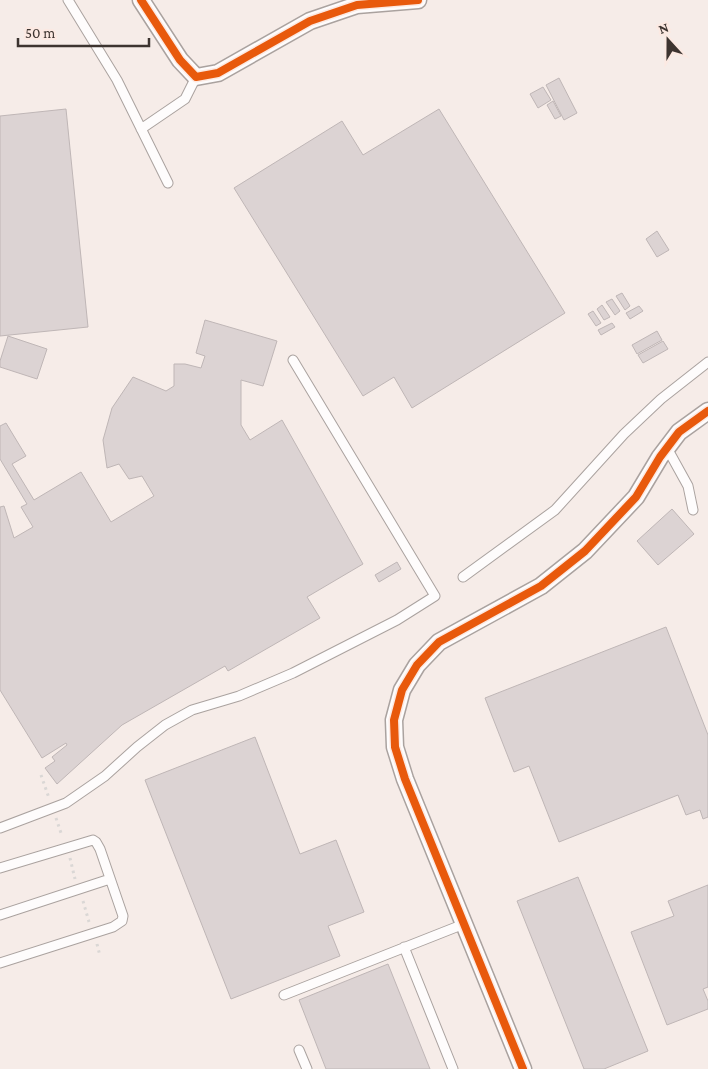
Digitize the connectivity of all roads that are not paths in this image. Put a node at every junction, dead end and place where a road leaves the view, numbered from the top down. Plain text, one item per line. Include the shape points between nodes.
1 (68, 0) edge
2 (141, 0) edge
3 (418, 0) edge
4 (196, 77) junction
5 (142, 129) junction
6 (168, 183) dead end
7 (294, 360) dead end
8 (708, 362) edge
9 (708, 411) edge
10 (667, 448) junction
11 (693, 510) dead end
12 (463, 577) dead end
13 (0, 828) edge
14 (0, 868) edge
15 (110, 880) junction
16 (0, 915) edge
17 (464, 924) junction
18 (404, 947) junction
19 (0, 963) edge
20 (284, 995) dead end
21 (299, 1050) dead end
22 (307, 1069) edge
23 (453, 1069) edge
24 (522, 1069) edge

1 - 5 lane via 117,80
2 - 4 street via 180,60
3 - 4 street via 357,4 310,21 218,73
4 - 5 lane via 185,99
5 - 6 lane
7 - 13 lane via 435,596 397,620 293,673 239,696 192,710 165,725 105,776 66,803
8 - 12 lane via 624,434 555,510
9 - 10 street via 679,432
10 - 11 lane via 688,486
10 - 17 street via 636,497 585,550 541,586 439,642 417,665 402,690 394,720 395,747
14 - 15 lane via 93,840
15 - 16 lane
15 - 19 lane via 122,921 113,927
17 - 18 lane
17 - 24 street
18 - 20 lane
18 - 23 lane
21 - 22 lane

